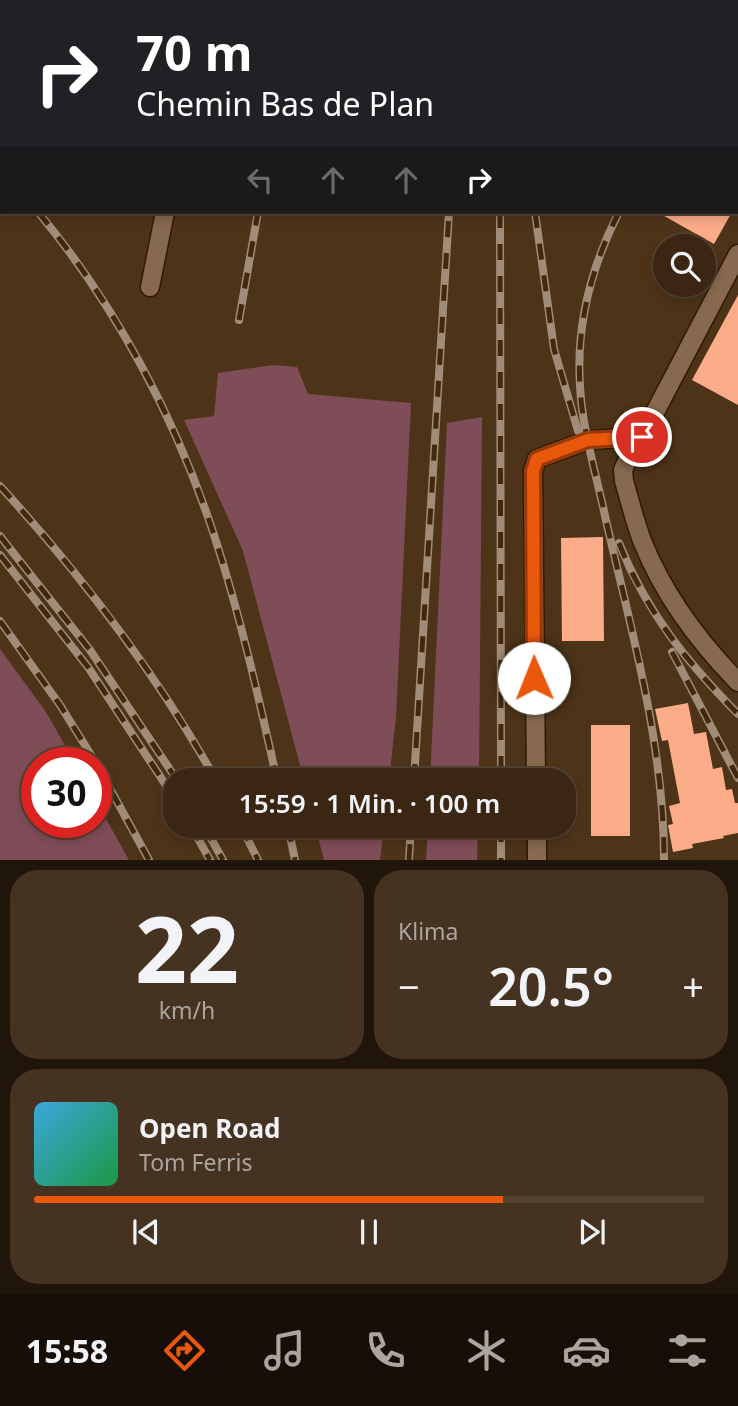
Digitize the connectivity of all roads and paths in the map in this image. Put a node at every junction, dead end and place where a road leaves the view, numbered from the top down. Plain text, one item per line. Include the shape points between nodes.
1 (164, 214) edge
2 (738, 254) edge
3 (150, 286) dead end
4 (642, 437) junction
5 (738, 682) edge
6 (536, 768) edge
7 (537, 838) edge
8 (537, 860) edge

1 - 3 street
2 - 4 street
4 - 5 street via 623,470 643,543 681,614
4 - 6 street via 588,440 537,459 533,471
7 - 8 street

